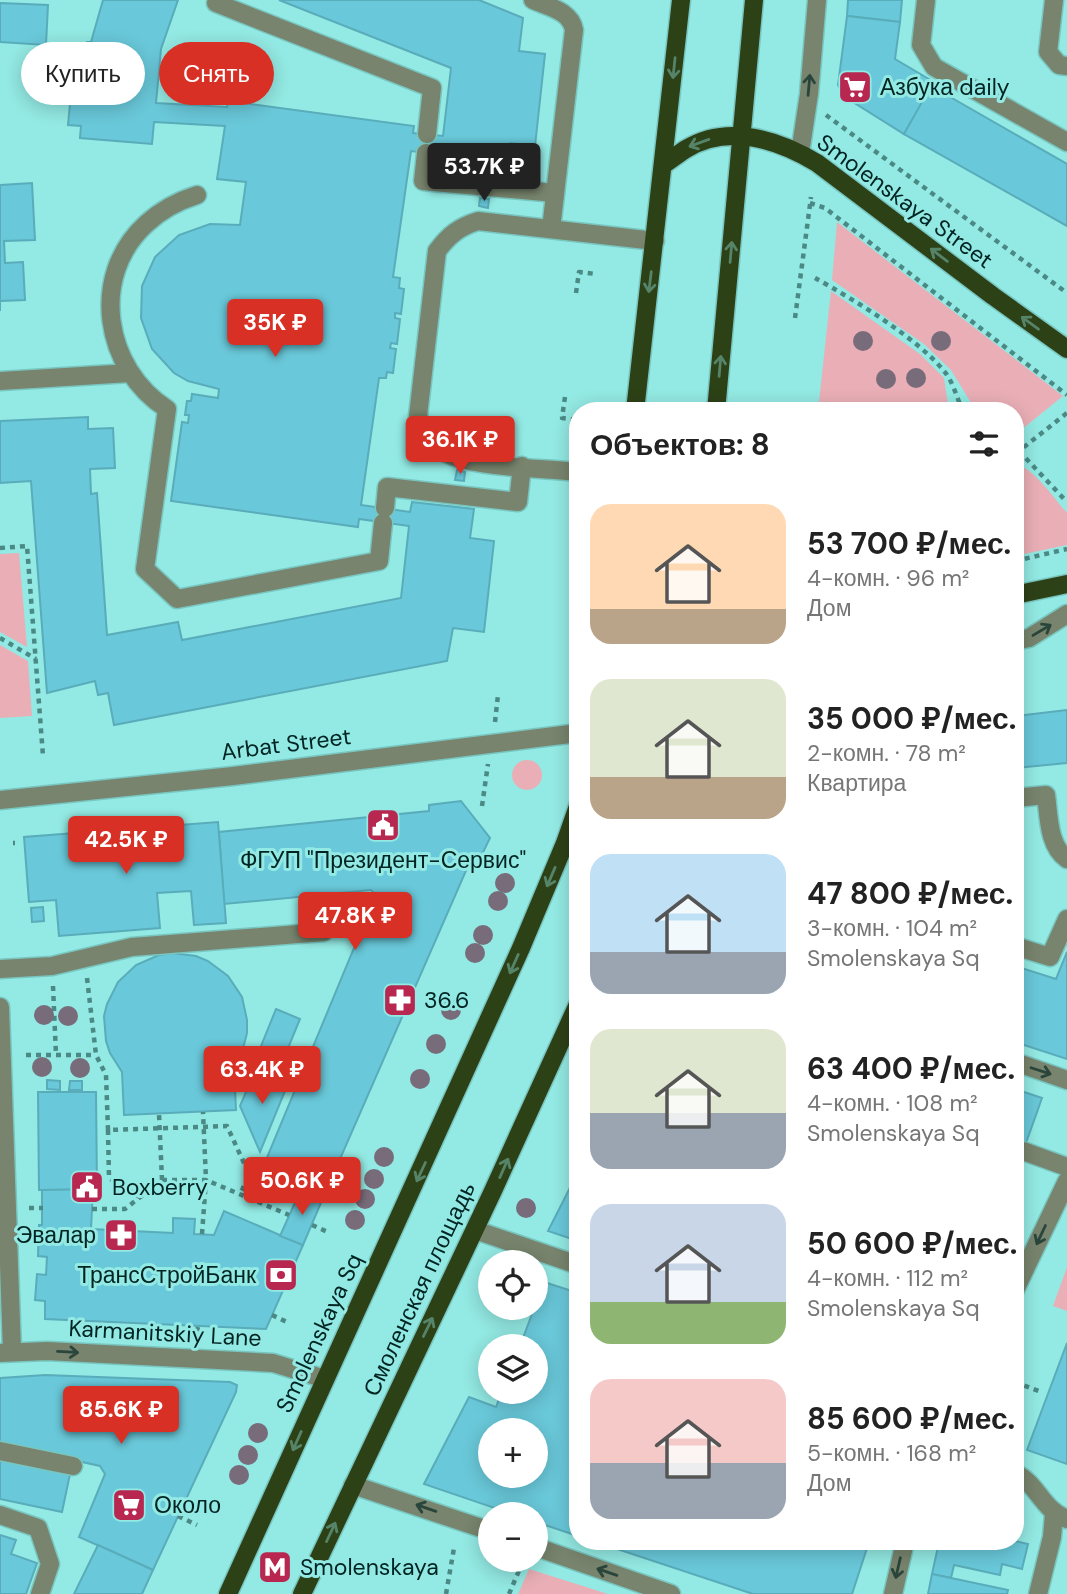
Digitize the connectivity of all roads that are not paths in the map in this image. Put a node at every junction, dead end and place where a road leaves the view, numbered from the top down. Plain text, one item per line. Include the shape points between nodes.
1 (533, 0) edge
2 (681, 0) edge
3 (754, 0) edge
4 (817, 0) edge
5 (926, 0) edge
6 (1054, 0) edge
7 (216, 3) dead end
8 (1067, 66) edge
9 (428, 134) dead end
10 (741, 136) junction
11 (1067, 142) edge
12 (426, 153) dead end
13 (800, 153) junction
14 (663, 165) junction
15 (555, 193) junction
16 (197, 194) dead end
17 (551, 229) junction
18 (655, 241) junction
19 (1067, 349) edge
20 (130, 373) junction
21 (0, 381) edge
22 (636, 402) edge
23 (717, 402) edge
24 (522, 466) junction
25 (569, 471) edge
26 (1067, 584) edge
27 (1024, 593) edge
28 (1067, 614) edge
29 (1024, 639) edge
30 (569, 734) edge
31 (1024, 797) edge
32 (0, 800) edge
33 (569, 832) edge
34 (1067, 859) edge
35 (1067, 919) edge
36 (324, 932) dead end
37 (1024, 949) edge
38 (0, 969) edge
39 (0, 1007) edge
40 (569, 1024) edge
41 (1024, 1065) edge
42 (1067, 1080) edge
43 (1024, 1151) edge
44 (1067, 1167) edge
45 (1067, 1181) edge
46 (475, 1230) junction
47 (569, 1262) edge
48 (1024, 1271) edge
49 (6, 1352) edge
50 (325, 1379) junction
51 (0, 1451) edge
52 (73, 1466) dead end
53 (1024, 1477) edge
54 (353, 1485) junction
55 (0, 1515) edge
56 (1060, 1516) edge
57 (478, 1527) edge
58 (903, 1550) edge
59 (548, 1551) edge
60 (40, 1594) edge
61 (228, 1594) edge
62 (302, 1594) edge
63 (671, 1594) edge
64 (893, 1594) edge
65 (1038, 1594) edge

1 - 15 street via 564,13 574,30
2 -> 14 main road
3 - 10 main road
13 -> 4 street
5 - 11 street via 921,45 934,67
6 - 8 street via 1048,52 1059,65
7 - 9 street via 432,88
10 - 13 main road, Smolenskaya Street
10 -> 14 main road, Smolenskaya Street via 712,138 688,147
23 -> 10 main road
12 - 15 street via 423,181
19 -> 13 main road, Smolenskaya Street
14 - 18 main road
15 - 17 street
16 - 20 street via 152,218 121,258 110,318
17 - 18 street
17 - 24 street via 478,221 448,236 437,251 418,416 424,432 452,456
18 -> 22 main road
20 - 21 street
20 - 24 street via 167,409 145,569 177,600 379,561 387,487 518,502
24 - 25 street
26 - 27 main road
29 -> 28 street
30 - 32 street, Arbat Street
31 - 34 street via 1046,795 1050,831
33 -> 50 main road, Smolenskaya Sq
35 - 37 street via 1051,957
36 - 38 street via 132,947 52,966
39 - 49 street
46 -> 40 main road, Смоленская площадь
41 -> 42 street
43 - 44 street
45 -> 48 street
46 - 47 street
54 -> 46 main road, Смоленская площадь
49 -> 50 street, Karmanitskiy Lane via 273,1363
50 -> 61 main road, Smolenskaya Sq
51 - 52 street
53 - 56 street
57 -> 54 street
62 -> 54 main road, Смоленская площадь
55 - 60 street via 38,1528 50,1564
56 - 65 street
58 -> 64 street
63 -> 59 street

